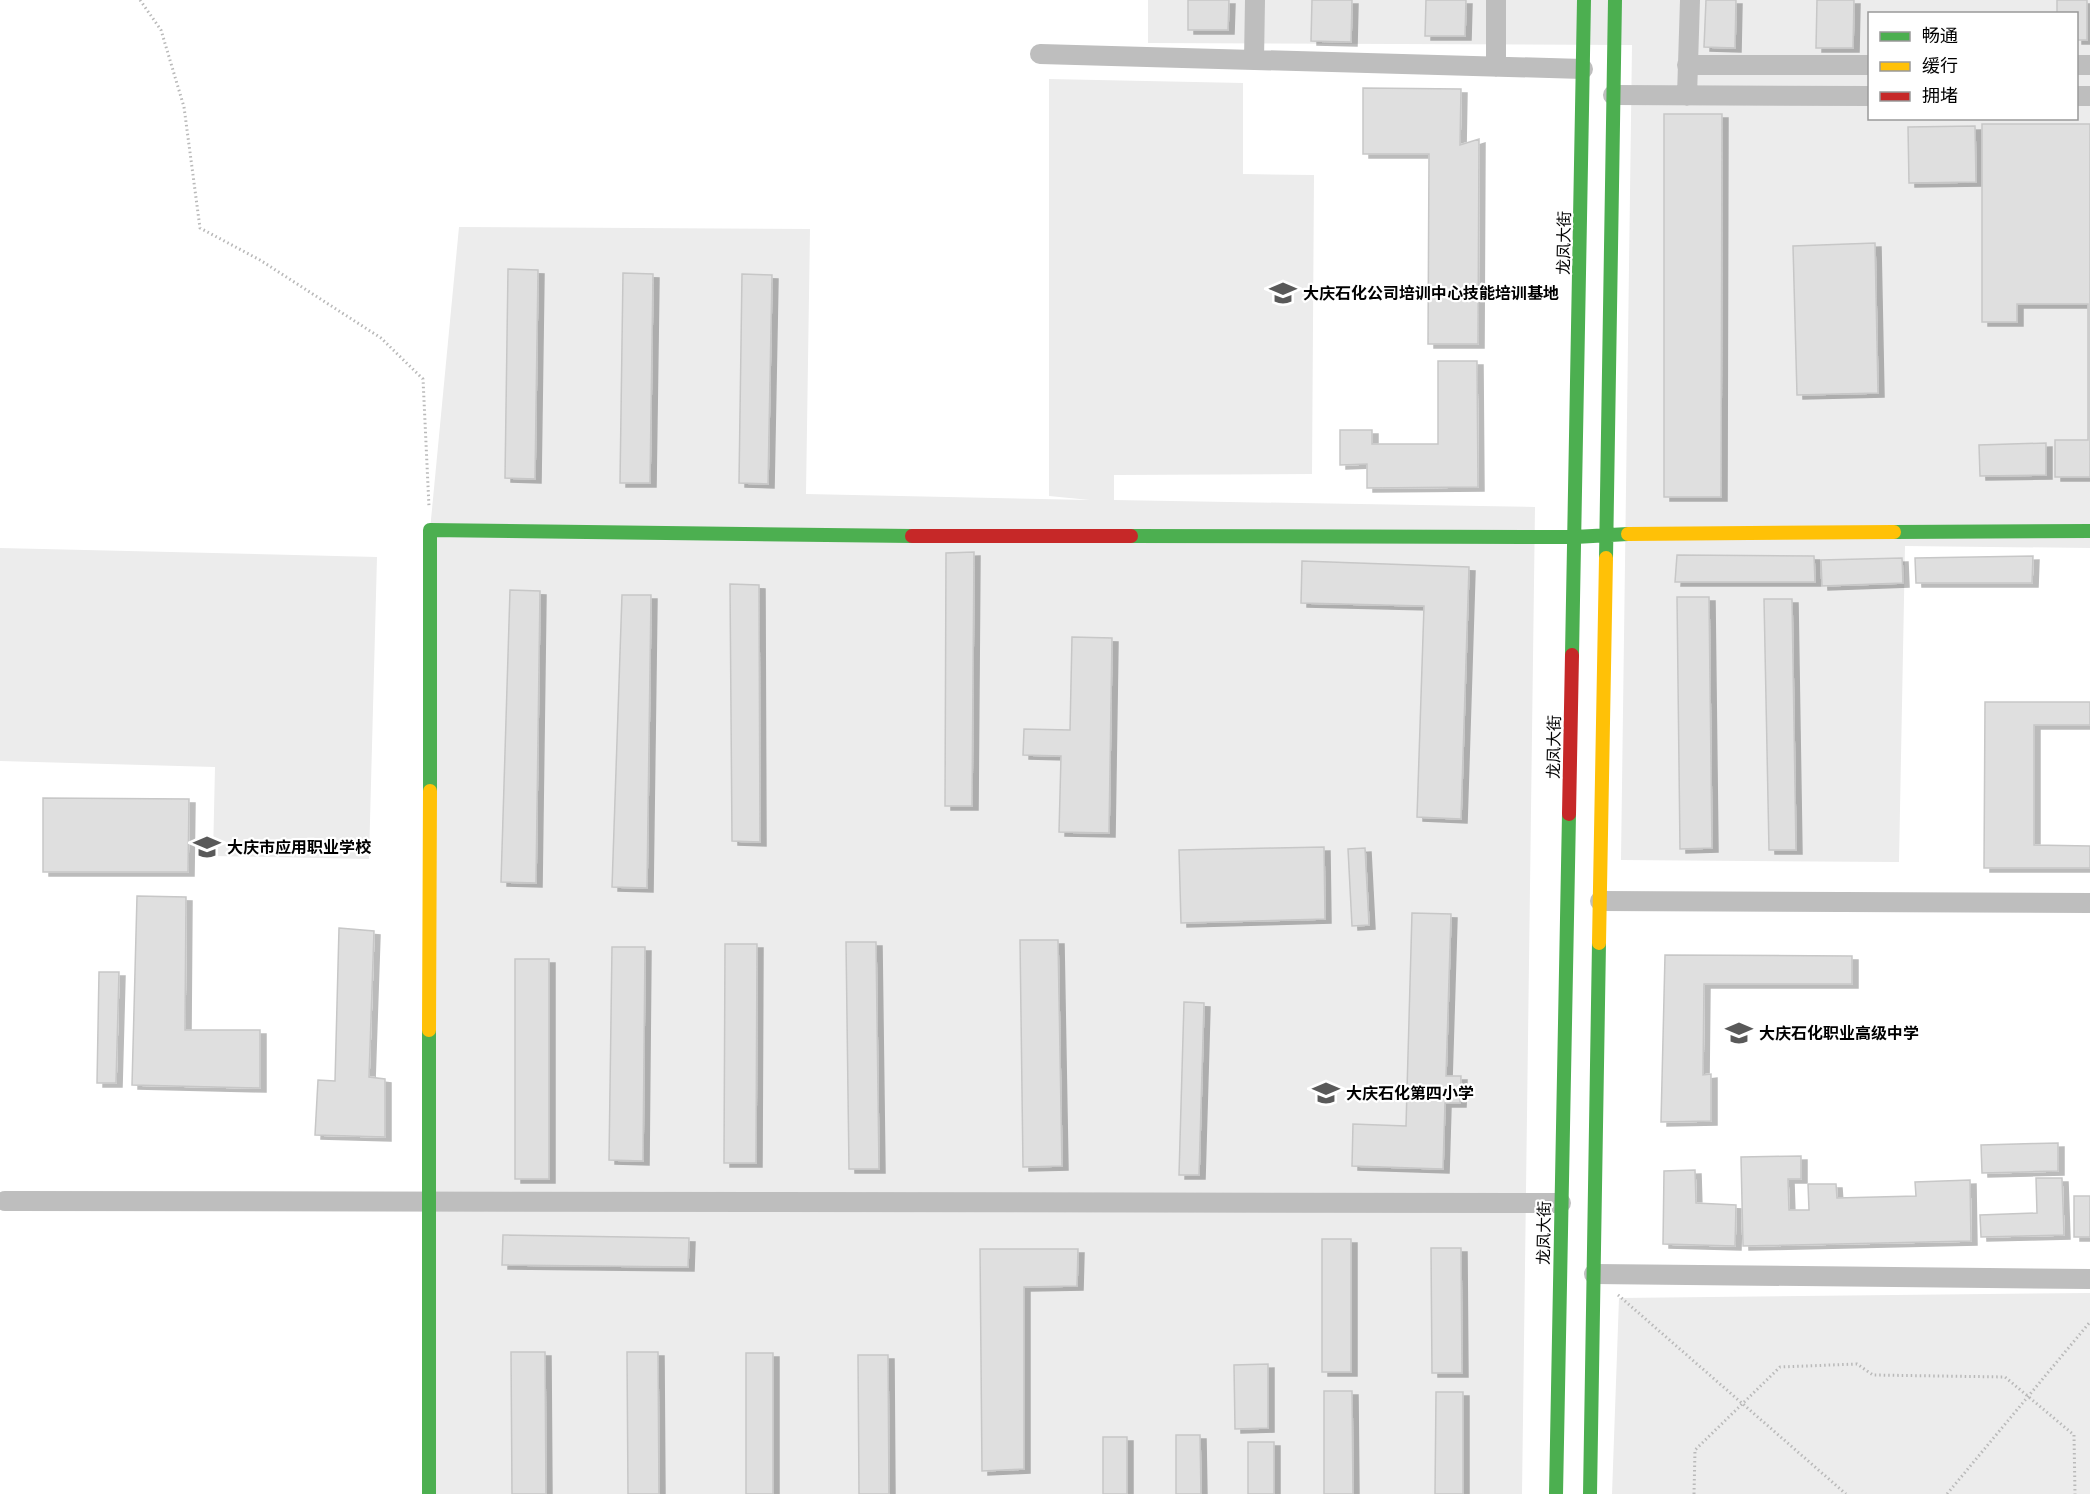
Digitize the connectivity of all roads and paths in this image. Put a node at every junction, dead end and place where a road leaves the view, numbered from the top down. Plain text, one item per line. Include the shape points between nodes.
1 (140, 0) edge
2 (1255, 0) edge
3 (1496, 0) edge
4 (1584, 0) edge
5 (1615, 0) edge
6 (1690, 0) edge
7 (1040, 54) dead end
8 (1254, 60) junction
9 (1687, 65) junction
10 (1867, 65) edge
11 (1496, 67) junction
12 (1583, 69) junction
13 (1613, 95) junction
14 (1687, 96) junction
15 (1867, 96) edge
16 (430, 530) junction
17 (2090, 531) edge
18 (1606, 534) junction
19 (1575, 537) junction
20 (1600, 901) junction
21 (2090, 903) edge
22 (5, 1201) dead end
23 (430, 1202) junction
24 (1562, 1203) junction
25 (1594, 1274) junction
26 (2090, 1279) edge
27 (2090, 1322) edge
28 (2028, 1397) junction
29 (1743, 1406) junction
30 (429, 1494) edge
31 (1556, 1494) edge
32 (1590, 1494) edge
33 (1694, 1494) edge
34 (1846, 1494) edge
35 (1947, 1494) edge
36 (2075, 1494) edge

1 - 16 path via 161,30 184,107 200,228 260,260 381,338 423,379
2 - 8 street
3 - 11 street
4 - 12 main road, 龙凤大街
5 - 13 main road
6 - 9 street
7 - 8 street
8 - 11 street
9 - 10 street
9 - 14 street
10 - 15 street
11 - 12 street
12 - 19 main road, 龙凤大街
13 - 14 street
13 - 18 main road
14 - 15 street
16 - 19 main road via 828,536
16 - 23 main road
17 - 18 main road
18 - 19 main road
18 - 20 main road
19 - 24 main road, 龙凤大街
20 - 21 street
20 - 25 main road
22 - 23 street
23 - 24 street
23 - 30 main road
24 - 31 main road, 龙凤大街
25 - 26 street
25 - 29 path
25 - 32 main road
27 - 28 path
28 - 29 path via 2005,1377 1873,1375 1857,1365 1780,1367
28 - 35 path
28 - 36 path via 2074,1435
29 - 33 path via 1695,1450
29 - 34 path

